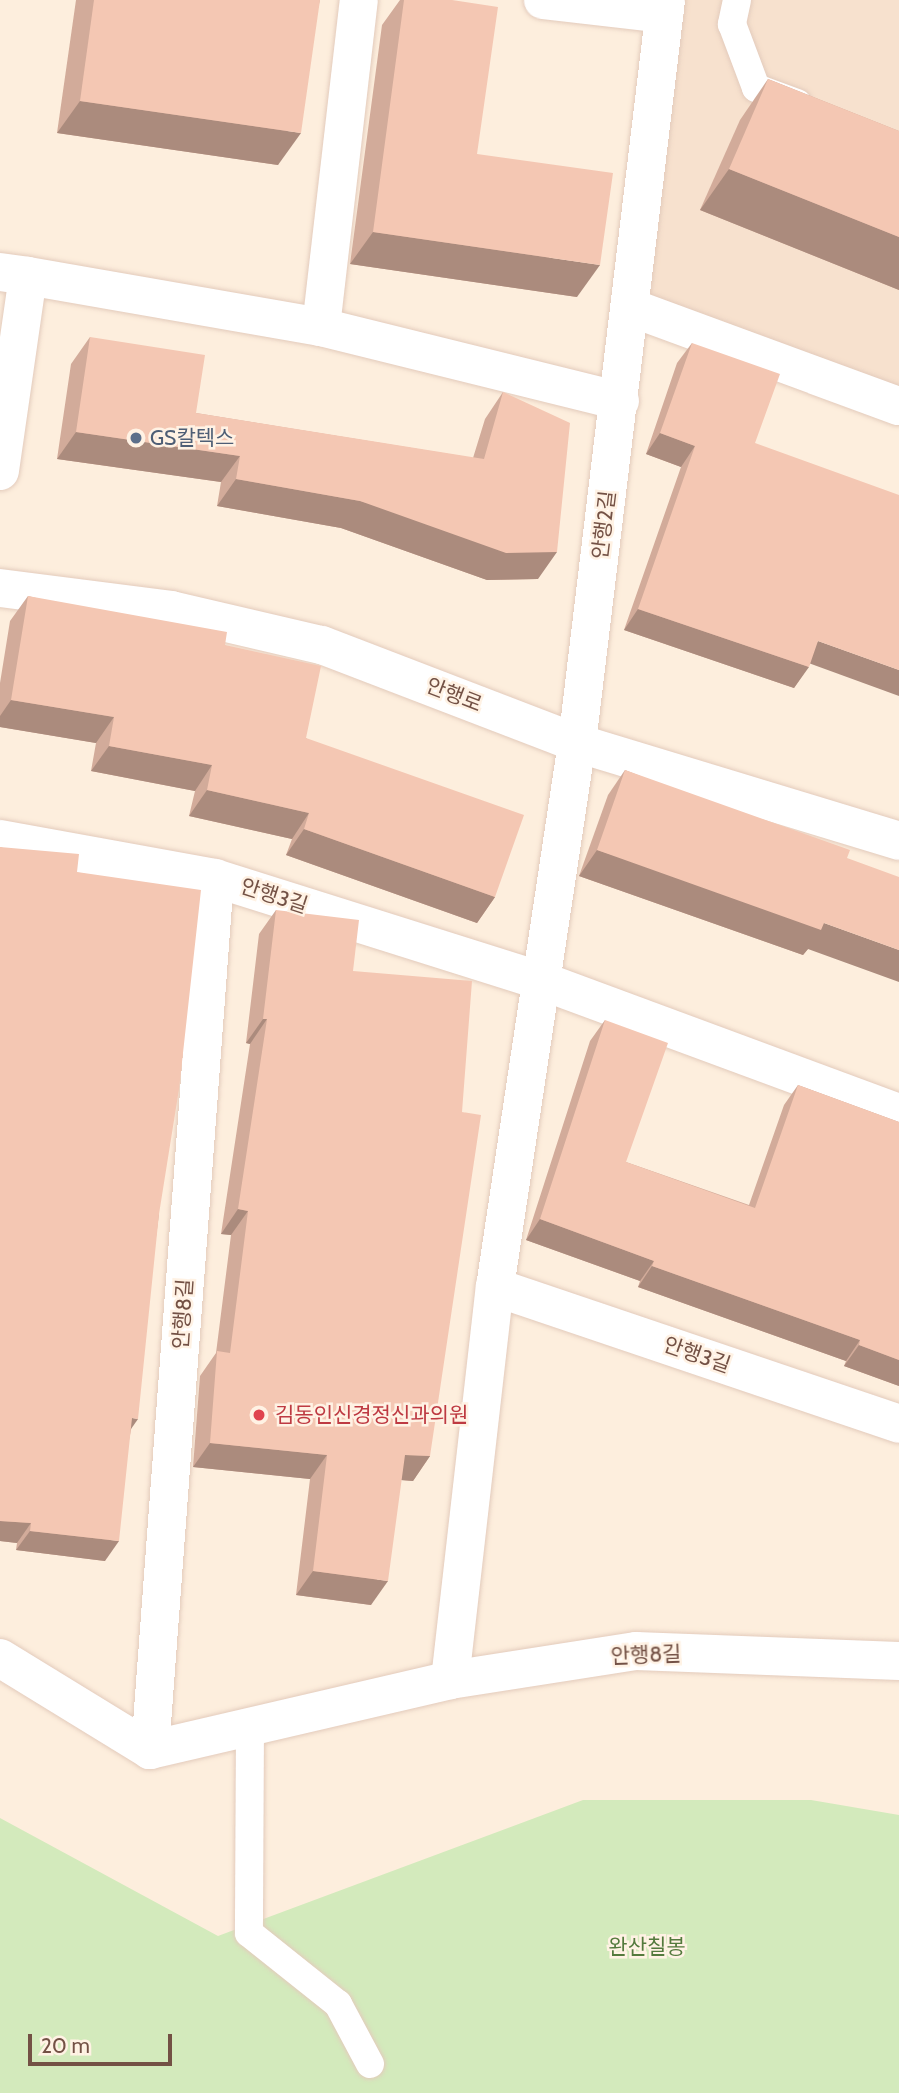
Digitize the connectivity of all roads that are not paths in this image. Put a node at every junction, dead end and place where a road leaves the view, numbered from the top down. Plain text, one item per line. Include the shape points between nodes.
1 (359, 0) edge
2 (543, 0) edge
3 (737, 0) edge
4 (665, 7) edge
5 (821, 111) edge
6 (14, 274) edge
7 (632, 308) junction
8 (321, 327) junction
9 (620, 401) junction
10 (899, 406) edge
11 (0, 471) edge
12 (0, 588) edge
13 (577, 743) junction
14 (0, 839) edge
15 (899, 841) edge
16 (215, 878) junction
17 (542, 981) junction
18 (899, 1113) edge
19 (495, 1287) junction
20 (899, 1424) edge
21 (0, 1658) edge
22 (899, 1661) edge
23 (450, 1680) junction
24 (250, 1726) junction
25 (150, 1750) junction
26 (370, 2064) dead end

1 - 8 street
2 - 4 street, 안행2길
3 - 5 lane via 732,24 756,88
4 - 7 street, 안행2길
6 - 8 street
6 - 11 street
7 - 9 street, 안행2길
7 - 10 street
8 - 9 street
9 - 13 street, 안행2길
12 - 13 street, 안행로 via 171,610 321,645
13 - 15 street, 안행로
13 - 17 street
14 - 16 street, 안행3길
16 - 17 street, 안행3길
16 - 25 street, 안행8길
17 - 18 street, 안행3길
17 - 19 street
19 - 20 street, 안행3길
19 - 23 street
21 - 25 street
22 - 23 street, 안행8길 via 636,1651
23 - 24 street, 안행8길
24 - 25 street, 안행8길
24 - 26 lane via 249,1933 338,2004

